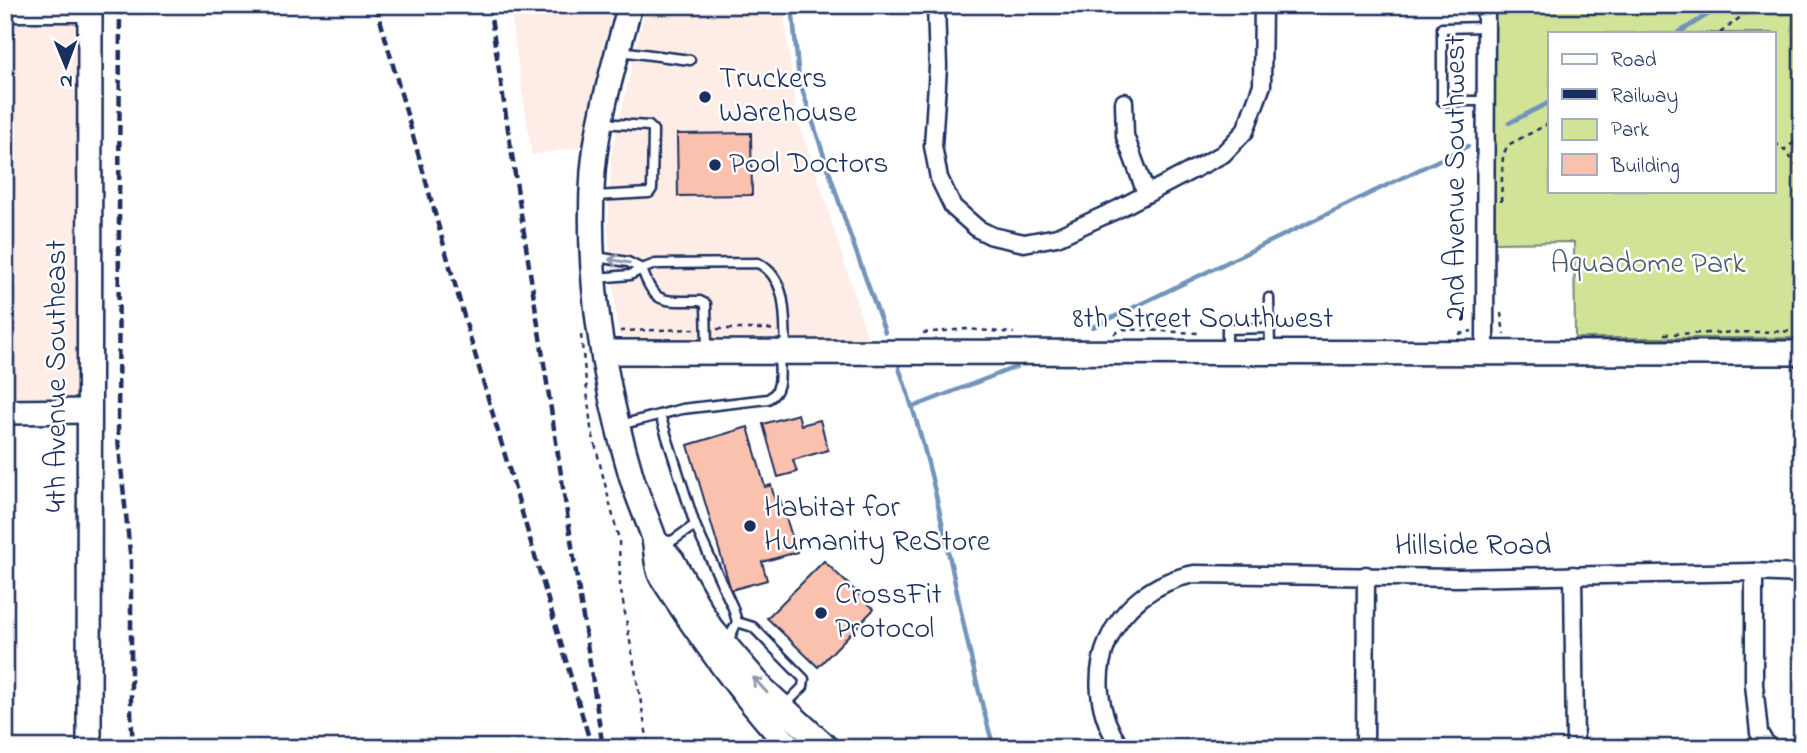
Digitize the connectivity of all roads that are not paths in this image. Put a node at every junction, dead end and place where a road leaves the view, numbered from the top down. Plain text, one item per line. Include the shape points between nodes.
1 (630, 5) edge
2 (936, 5) edge
3 (1263, 5) edge
4 (1486, 5) edge
5 (90, 9) edge
6 (5, 13) edge
7 (1486, 27) junction
8 (618, 51) junction
9 (690, 60) dead end
10 (1486, 101) junction
11 (1124, 102) dead end
12 (601, 123) junction
13 (1146, 193) junction
14 (592, 196) junction
15 (593, 267) junction
16 (642, 268) junction
17 (1269, 298) dead end
18 (1270, 328) junction
19 (707, 351) junction
20 (783, 351) junction
21 (604, 352) junction
22 (1227, 352) junction
23 (1270, 352) junction
24 (1485, 352) junction
25 (1802, 353) edge
26 (89, 411) junction
27 (5, 412) edge
28 (660, 415) junction
29 (618, 426) junction
30 (695, 525) junction
31 (654, 539) junction
32 (1754, 572) junction
33 (1802, 574) edge
34 (1366, 575) junction
35 (1573, 575) junction
36 (737, 622) junction
37 (726, 645) junction
38 (775, 715) junction
39 (89, 748) edge
40 (791, 748) edge
41 (827, 748) edge
42 (1121, 748) edge
43 (1365, 748) edge
44 (1575, 748) edge
45 (1768, 748) edge

1 - 8 street
2 - 13 street via 933,146 939,178 953,207 978,229 1024,243 1057,237
3 - 13 street via 1262,85 1245,131 1223,154
4 - 7 street, 2nd Avenue Southwest
5 - 6 street
5 - 26 street, 4th Avenue Southeast
7 - 10 street, 2nd Avenue Southwest
7 - 10 lane via 1442,28 1443,100
8 - 9 lane
8 - 12 street
10 - 24 street, 2nd Avenue Southwest
11 - 13 street via 1125,136
12 - 14 street
12 - 14 lane via 649,126 653,131 652,189 649,193
14 - 15 street
16 -> 15 lane via 628,262
15 - 16 lane via 631,275
15 - 21 street
16 - 19 lane via 653,295 662,300 706,303
16 - 20 lane via 758,263 771,270 783,300
17 - 18 lane
18 - 22 lane via 1227,329
18 - 23 lane
19 - 20 street, 8th Street Southwest
19 - 21 street, 8th Street Southwest
20 - 22 street, 8th Street Southwest
20 - 28 lane via 776,395
21 - 29 street
22 - 23 street, 8th Street Southwest
23 - 24 street, 8th Street Southwest
24 - 25 street, 8th Street Southwest
26 - 27 street
26 - 39 street, 4th Avenue Southeast
28 - 29 lane
28 - 30 lane
29 - 31 street
30 - 31 lane via 672,541
30 - 36 lane
31 - 37 street
31 - 38 street via 661,576 715,656
32 - 33 street, Hillside Road
32 - 35 street, Hillside Road
32 - 45 street via 1754,684 1759,733
34 - 35 street, Hillside Road
34 - 42 street, Hillside Road via 1194,574 1148,592 1115,626 1100,673 1101,705
34 - 43 street
35 - 44 street
36 - 37 lane
36 - 38 lane via 753,627 804,679 803,687
38 -> 37 street via 763,690
38 - 40 street
38 - 41 street

